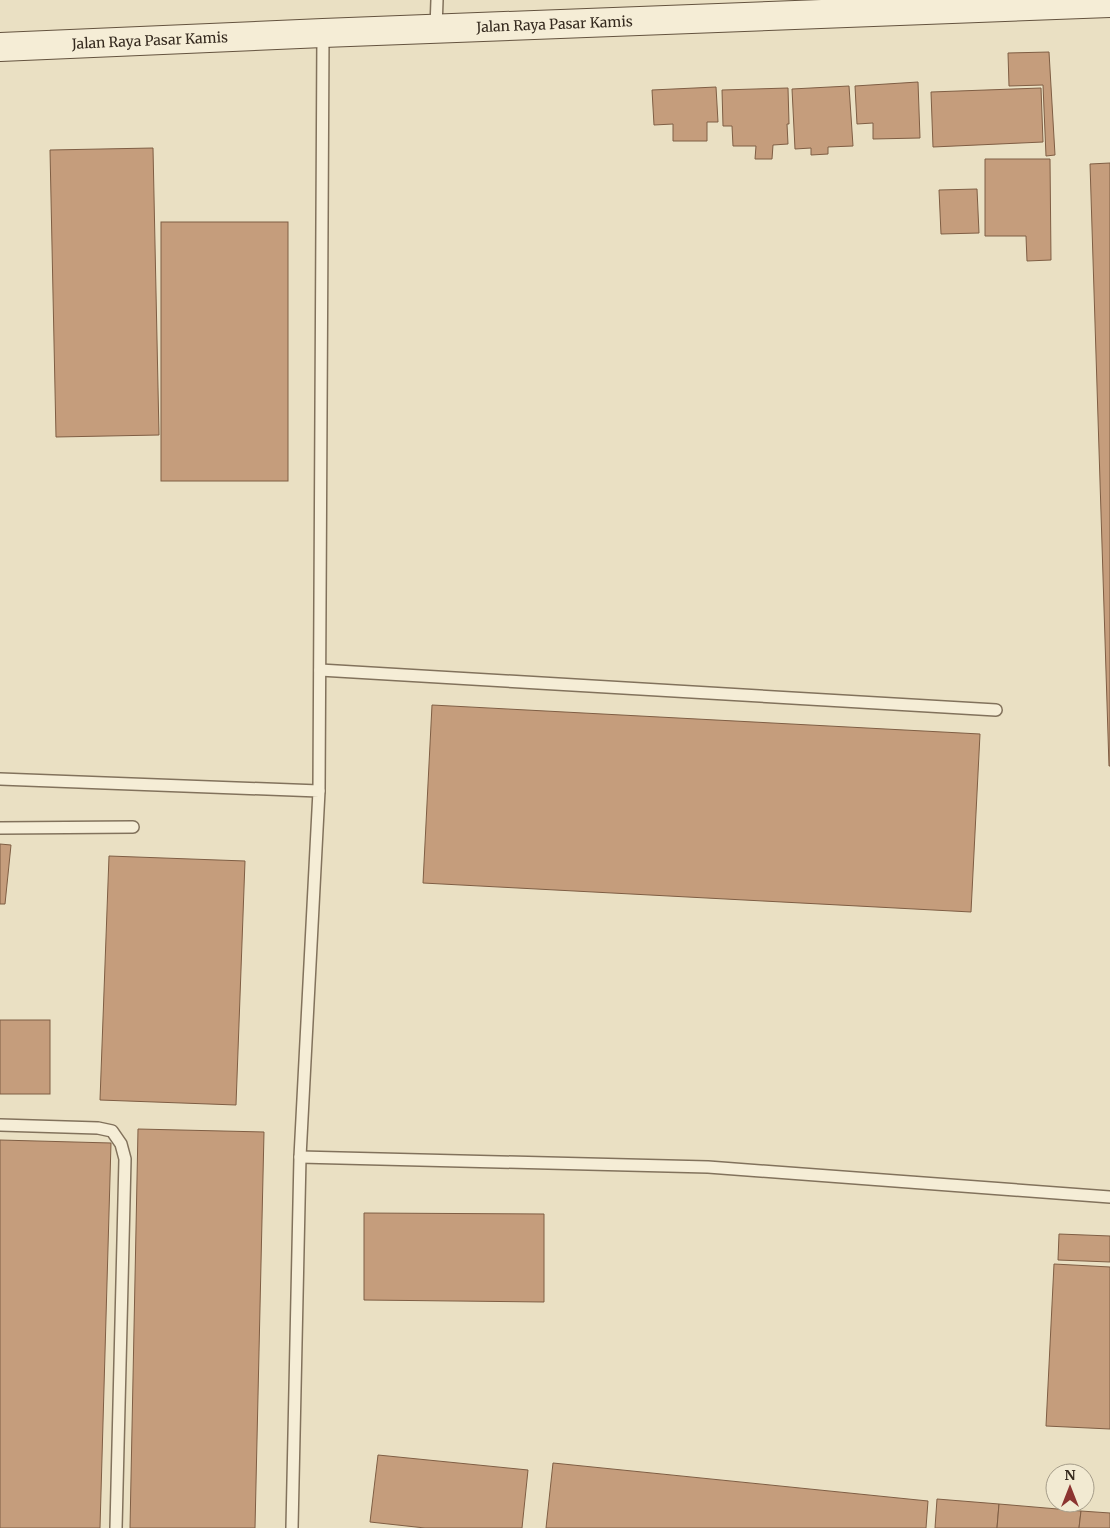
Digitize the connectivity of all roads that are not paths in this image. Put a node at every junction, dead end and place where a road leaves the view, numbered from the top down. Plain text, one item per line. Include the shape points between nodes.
1 (437, 0) edge
2 (1110, 3) edge
3 (436, 28) junction
4 (323, 33) junction
5 (0, 47) edge
6 (320, 670) junction
7 (996, 710) dead end
8 (0, 779) edge
9 (319, 792) junction
10 (133, 827) dead end
11 (0, 828) edge
12 (0, 1125) edge
13 (300, 1157) junction
14 (1110, 1197) edge
15 (116, 1528) edge
16 (292, 1528) edge

1 - 3 lane
2 - 3 main road, Jalan Raya Pasar Kamis
3 - 4 main road, Jalan Raya Pasar Kamis
4 - 5 main road, Jalan Raya Pasar Kamis
4 - 6 lane
6 - 7 lane
6 - 9 lane
8 - 9 lane
9 - 13 lane
10 - 11 lane
12 - 15 lane via 98,1128 112,1131 121,1144 125,1159
13 - 14 lane via 708,1166
13 - 16 lane

